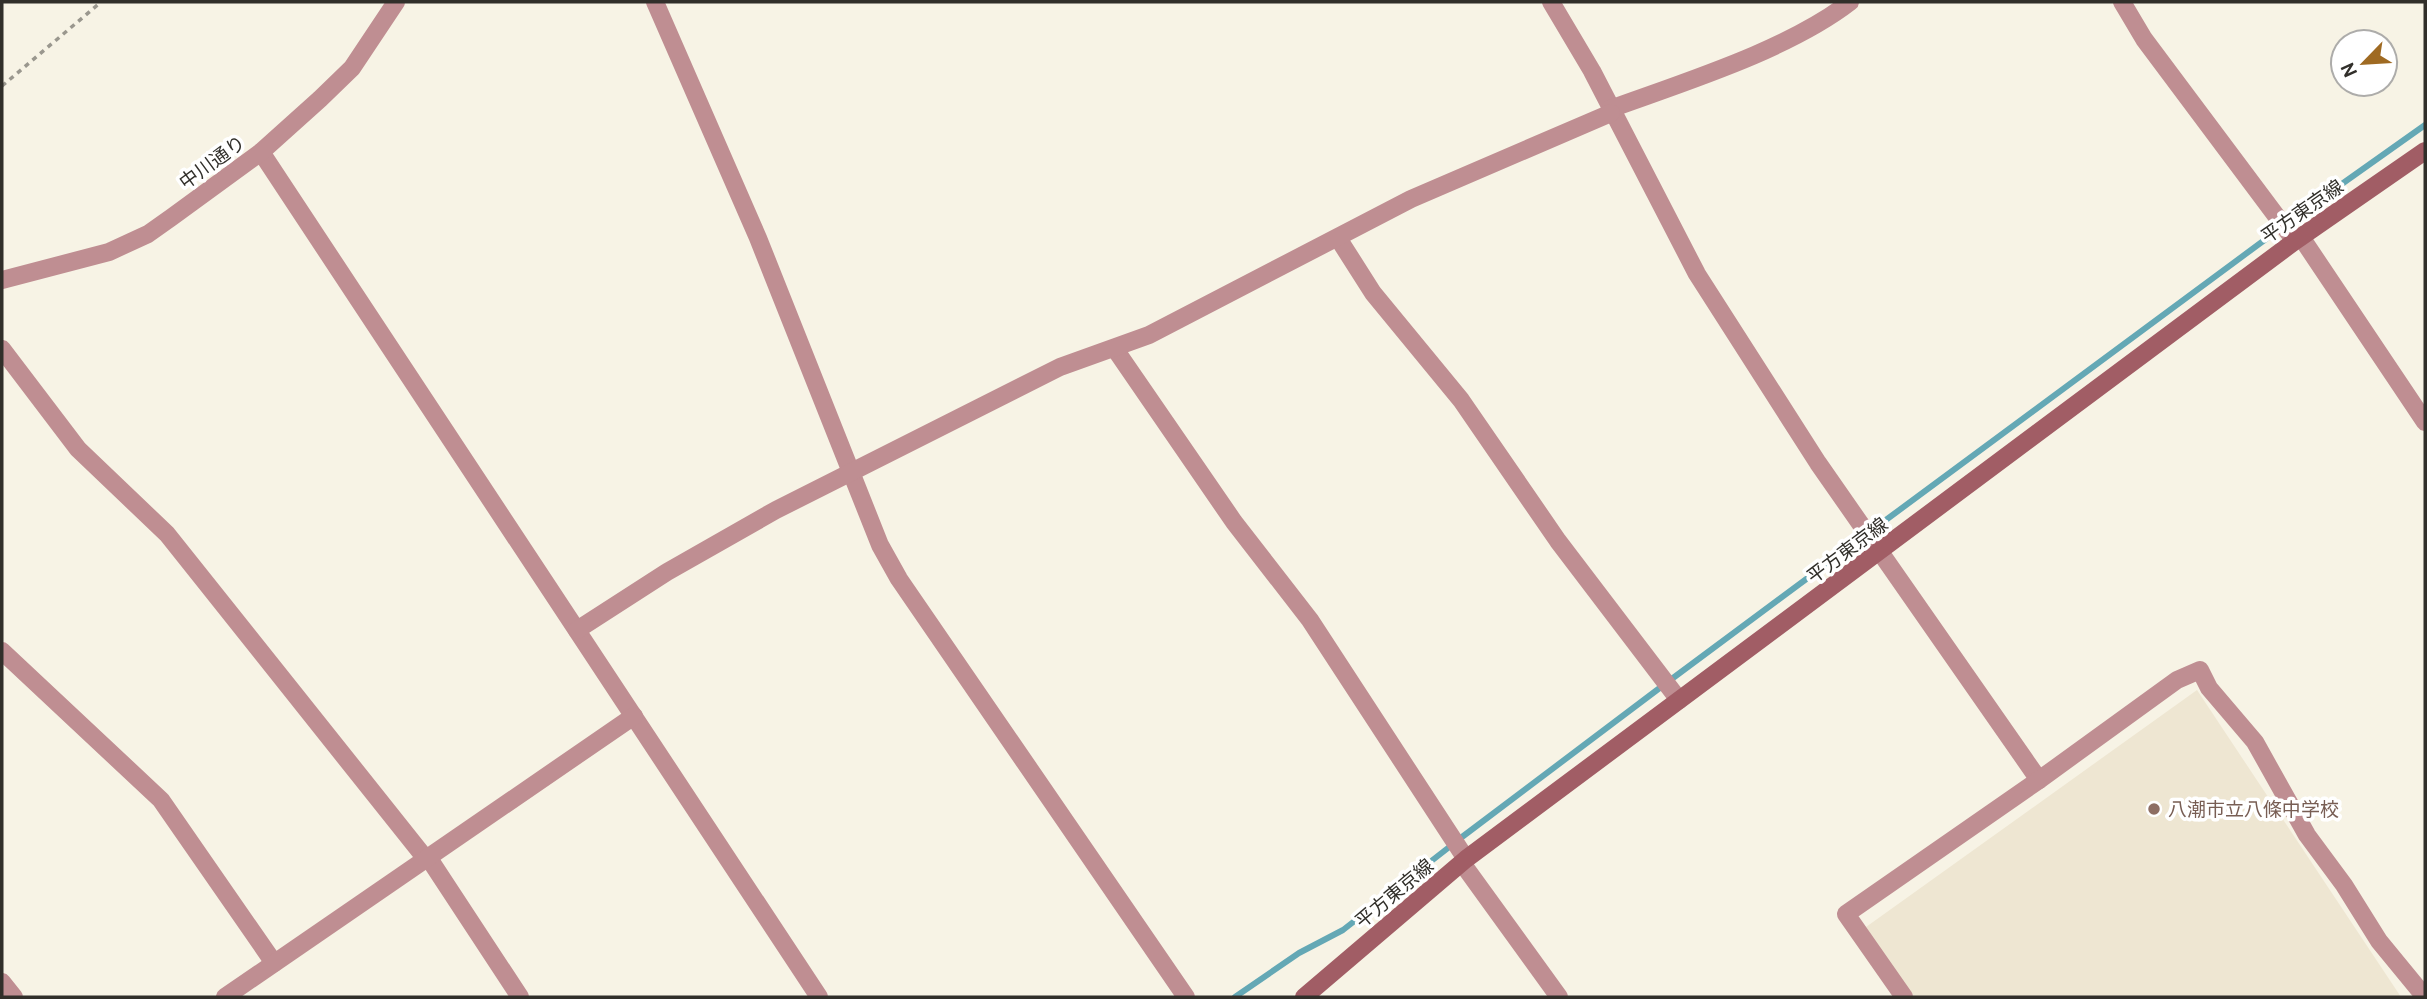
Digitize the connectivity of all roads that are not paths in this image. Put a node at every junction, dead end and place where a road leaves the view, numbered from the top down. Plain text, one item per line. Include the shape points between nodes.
1 (396, 2) edge
2 (655, 2) edge
3 (1551, 2) edge
4 (1850, 2) edge
5 (2122, 2) edge
6 (1610, 111) junction
7 (2425, 151) edge
8 (261, 152) junction
9 (1338, 238) junction
10 (2298, 239) junction
11 (2, 280) edge
12 (2, 349) edge
13 (1115, 349) junction
14 (2425, 422) edge
15 (851, 472) junction
16 (1881, 552) junction
17 (577, 630) junction
18 (2, 651) edge
19 (1679, 700) junction
20 (634, 716) junction
21 (2039, 780) junction
22 (427, 858) junction
23 (1464, 861) junction
24 (274, 963) junction
25 (2, 982) edge
26 (14, 997) edge
27 (225, 997) edge
28 (520, 997) edge
29 (819, 997) edge
30 (1186, 997) edge
31 (1304, 997) edge
32 (1559, 997) edge
33 (1904, 997) edge
34 (2425, 997) edge

1 - 8 street, 中川通り via 352,68
2 - 15 street via 732,176
3 - 6 street
4 - 6 street via 1803,31
5 - 10 street via 2144,39
6 - 9 street via 1411,199
6 - 16 street via 1697,274
7 - 10 main road, 平方東京線
8 - 11 street, 中川通り via 148,234 108,252
8 - 17 street
9 - 13 street
9 - 19 street via 1373,293 1461,400 1558,541
10 - 14 street
10 - 16 main road, 平方東京線
12 - 22 street via 78,449 167,534
13 - 15 street via 1060,367
13 - 23 street via 1234,522 1310,620
15 - 17 street via 667,572
15 - 30 street via 899,579
16 - 19 main road, 平方東京線
16 - 21 street
17 - 20 street
18 - 24 street via 161,800
19 - 23 main road, 平方東京線
20 - 22 street
20 - 29 street
21 - 33 street via 1846,914
21 - 34 street via 2177,680 2200,670 2209,688 2255,742 2307,835 2379,941
22 - 24 street
22 - 28 street
23 - 31 main road, 平方東京線
23 - 32 street
24 - 27 street
25 - 26 street

